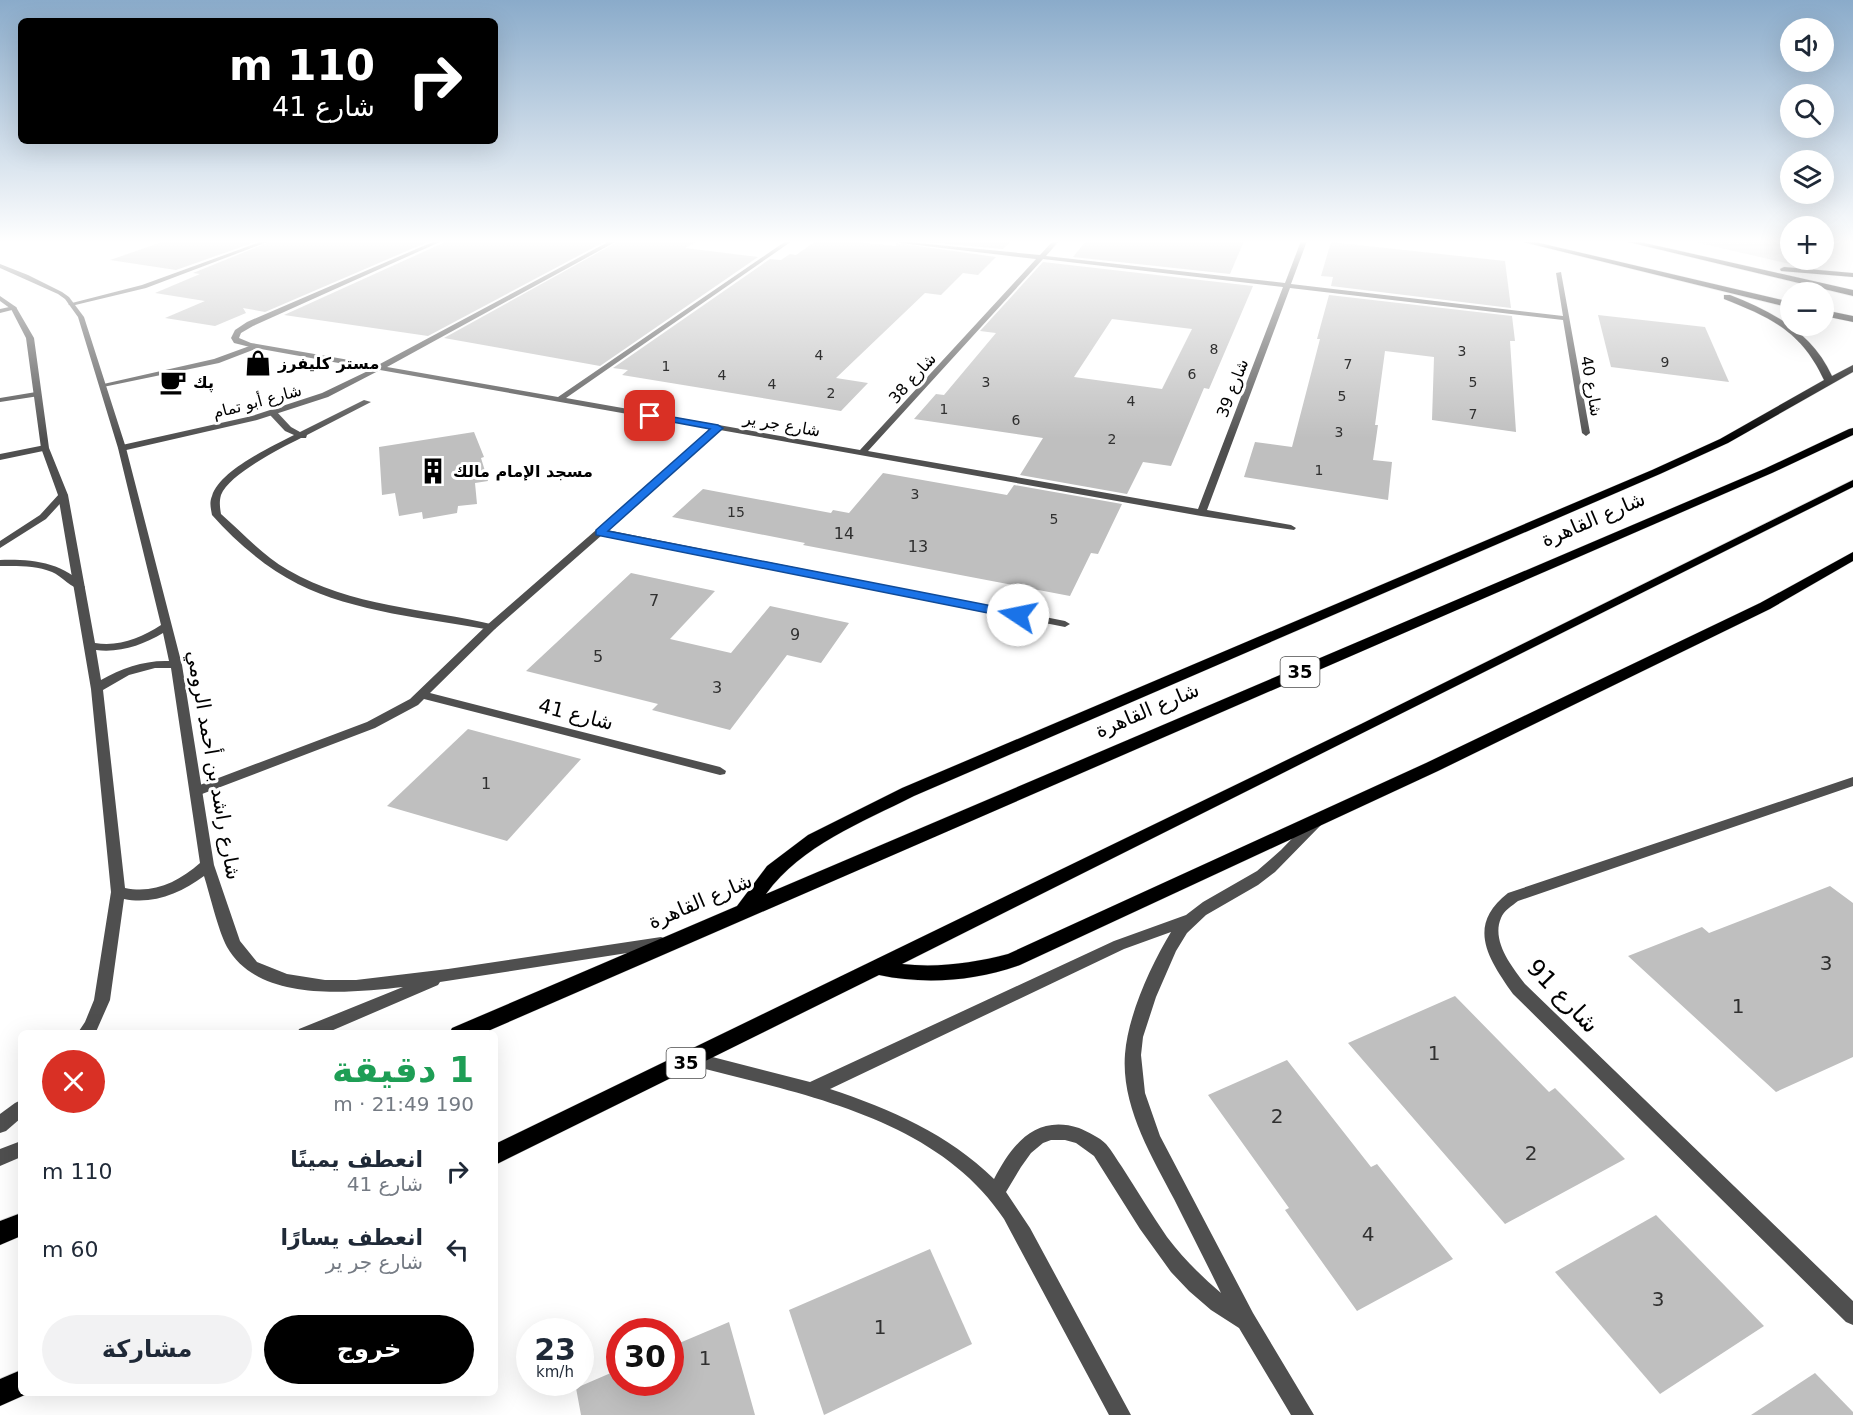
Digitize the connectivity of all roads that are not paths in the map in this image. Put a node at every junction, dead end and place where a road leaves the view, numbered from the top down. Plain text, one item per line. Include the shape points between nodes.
1 (74, 307) edge
2 (289, 307) edge
3 (492, 307) edge
4 (693, 307) edge
5 (995, 307) edge
6 (1279, 307) edge
7 (1473, 307) edge
8 (1564, 307) edge
9 (1749, 307) edge
10 (14, 308) joint
11 (0, 311) edge
12 (1834, 315) edge
13 (1566, 318) junction
14 (1853, 319) edge
15 (255, 346) junction
16 (379, 368) junction
17 (1853, 368) edge
18 (1830, 383) junction
19 (103, 386) junction
20 (36, 394) junction
21 (0, 400) edge
22 (558, 400) junction
23 (367, 402) dead end
24 (273, 413) junction
25 (718, 428) junction
26 (1853, 430) edge
27 (1586, 433) dead end
28 (303, 436) junction
29 (45, 448) junction
30 (122, 448) junction
31 (862, 453) junction
32 (0, 457) edge
33 (1853, 483) edge
34 (63, 495) junction
35 (1201, 513) junction
36 (1291, 528) dead end
37 (600, 532) junction
38 (0, 545) edge
39 (1853, 556) edge
40 (0, 563) edge
41 (80, 587) junction
42 (1065, 624) dead end
43 (166, 626) junction
44 (491, 627) junction
45 (90, 646) junction
46 (176, 665) junction
47 (97, 689) junction
48 (423, 695) junction
49 (720, 771) dead end
50 (1853, 781) edge
51 (197, 791) junction
52 (1316, 822) junction
53 (207, 865) junction
54 (118, 892) junction
55 (744, 910) junction
56 (1192, 918) junction
57 (671, 941) junction
58 (875, 967) junction
59 (448, 975) junction
60 (88, 1030) edge
61 (315, 1030) edge
62 (468, 1030) edge
63 (693, 1059) junction
64 (811, 1090) junction
65 (18, 1110) edge
66 (0, 1125) edge
67 (18, 1150) edge
68 (498, 1154) edge
69 (0, 1158) edge
70 (996, 1194) junction
71 (18, 1225) edge
72 (0, 1233) edge
73 (1853, 1315) edge
74 (1246, 1320) junction
75 (18, 1384) edge
76 (0, 1393) edge
77 (1120, 1415) edge
78 (1303, 1415) edge

1 - 19 street, شارع راشد بن أحمد الرومي via 81,317
2 - 15 street, شارع جر ير via 238,332 235,338
3 - 16 street, شارع أبو تمام
4 - 22 street
5 - 31 street, شارع 38
6 - 35 street, شارع 39
7 - 13 street
8 - 13 street, شارع 40
9 - 18 main road via 1803,340 1816,354
10 - 11 street
10 - 20 street via 30,338
12 - 14 main road
13 - 27 street, شارع 40
15 - 16 street, شارع جر ير
15 - 19 street via 216,361
16 - 22 street, شارع جر ير
16 - 24 street, شارع أبو تمام via 325,395
17 - 18 main road
18 - 55 main road via 1724,441 1656,472 908,792 814,839 772,871
19 - 30 street, شارع راشد بن أحمد الرومي
20 - 21 street
20 - 29 street
22 - 25 street, شارع جر ير
23 - 28 street
24 - 28 street via 288,429
24 - 30 street, شارع أبو تمام
25 - 31 street, شارع جر ير
25 - 37 street
26 - 55 main road, شارع القاهرة / 35 via 1757,476
28 - 44 street via 226,481 215,498 217,515 272,565 306,585 361,601
29 - 32 street
29 - 34 street
30 - 43 street, شارع راشد بن أحمد الرومي
31 - 35 street, شارع جر ير
33 - 58 main road, 35
34 - 38 street via 43,517
34 - 41 street
35 - 36 street, شارع جر ير
37 - 42 street
37 - 44 street
39 - 52 main road via 1765,606
40 - 41 street via 35,564 60,571
41 - 45 street
43 - 45 street via 133,643 109,648
43 - 46 street, شارع راشد بن أحمد الرومي
44 - 48 street
45 - 47 street
46 - 47 street via 156,664 131,670
46 - 51 street, شارع راشد بن أحمد الرومي
47 - 54 street
48 - 49 street, شارع 41
48 - 51 street via 371,725
50 - 73 street, شارع 91 via 1513,897 1494,914 1491,937 1502,967 1519,989
51 - 53 street, شارع راشد بن أحمد الرومي
52 - 56 street via 1264,873
52 - 58 main road via 1013,960 962,973 928,975
53 - 54 street via 193,878 153,895 133,897
53 - 59 street, شارع راشد بن أحمد الرومي via 233,944 252,966 285,980 325,986
54 - 60 street via 102,1000
55 - 57 main road, شارع القاهرة / 35
56 - 64 street via 1119,945
56 - 74 street via 1169,949 1139,1016 1133,1043 1133,1075 1152,1139
57 - 59 street, شارع راشد بن أحمد الرومي
57 - 62 main road, شارع القاهرة / 35
58 - 63 main road, 35
59 - 61 street
63 - 64 street
63 - 68 main road, 35
64 - 70 street via 898,1124 958,1156
65 - 66 street
67 - 69 street
70 - 74 street via 1009,1166 1028,1143 1041,1135 1057,1132 1087,1139 1100,1150 1180,1270 1198,1289
70 - 77 street via 1026,1241
71 - 72 main road
74 - 78 street
75 - 76 main road

